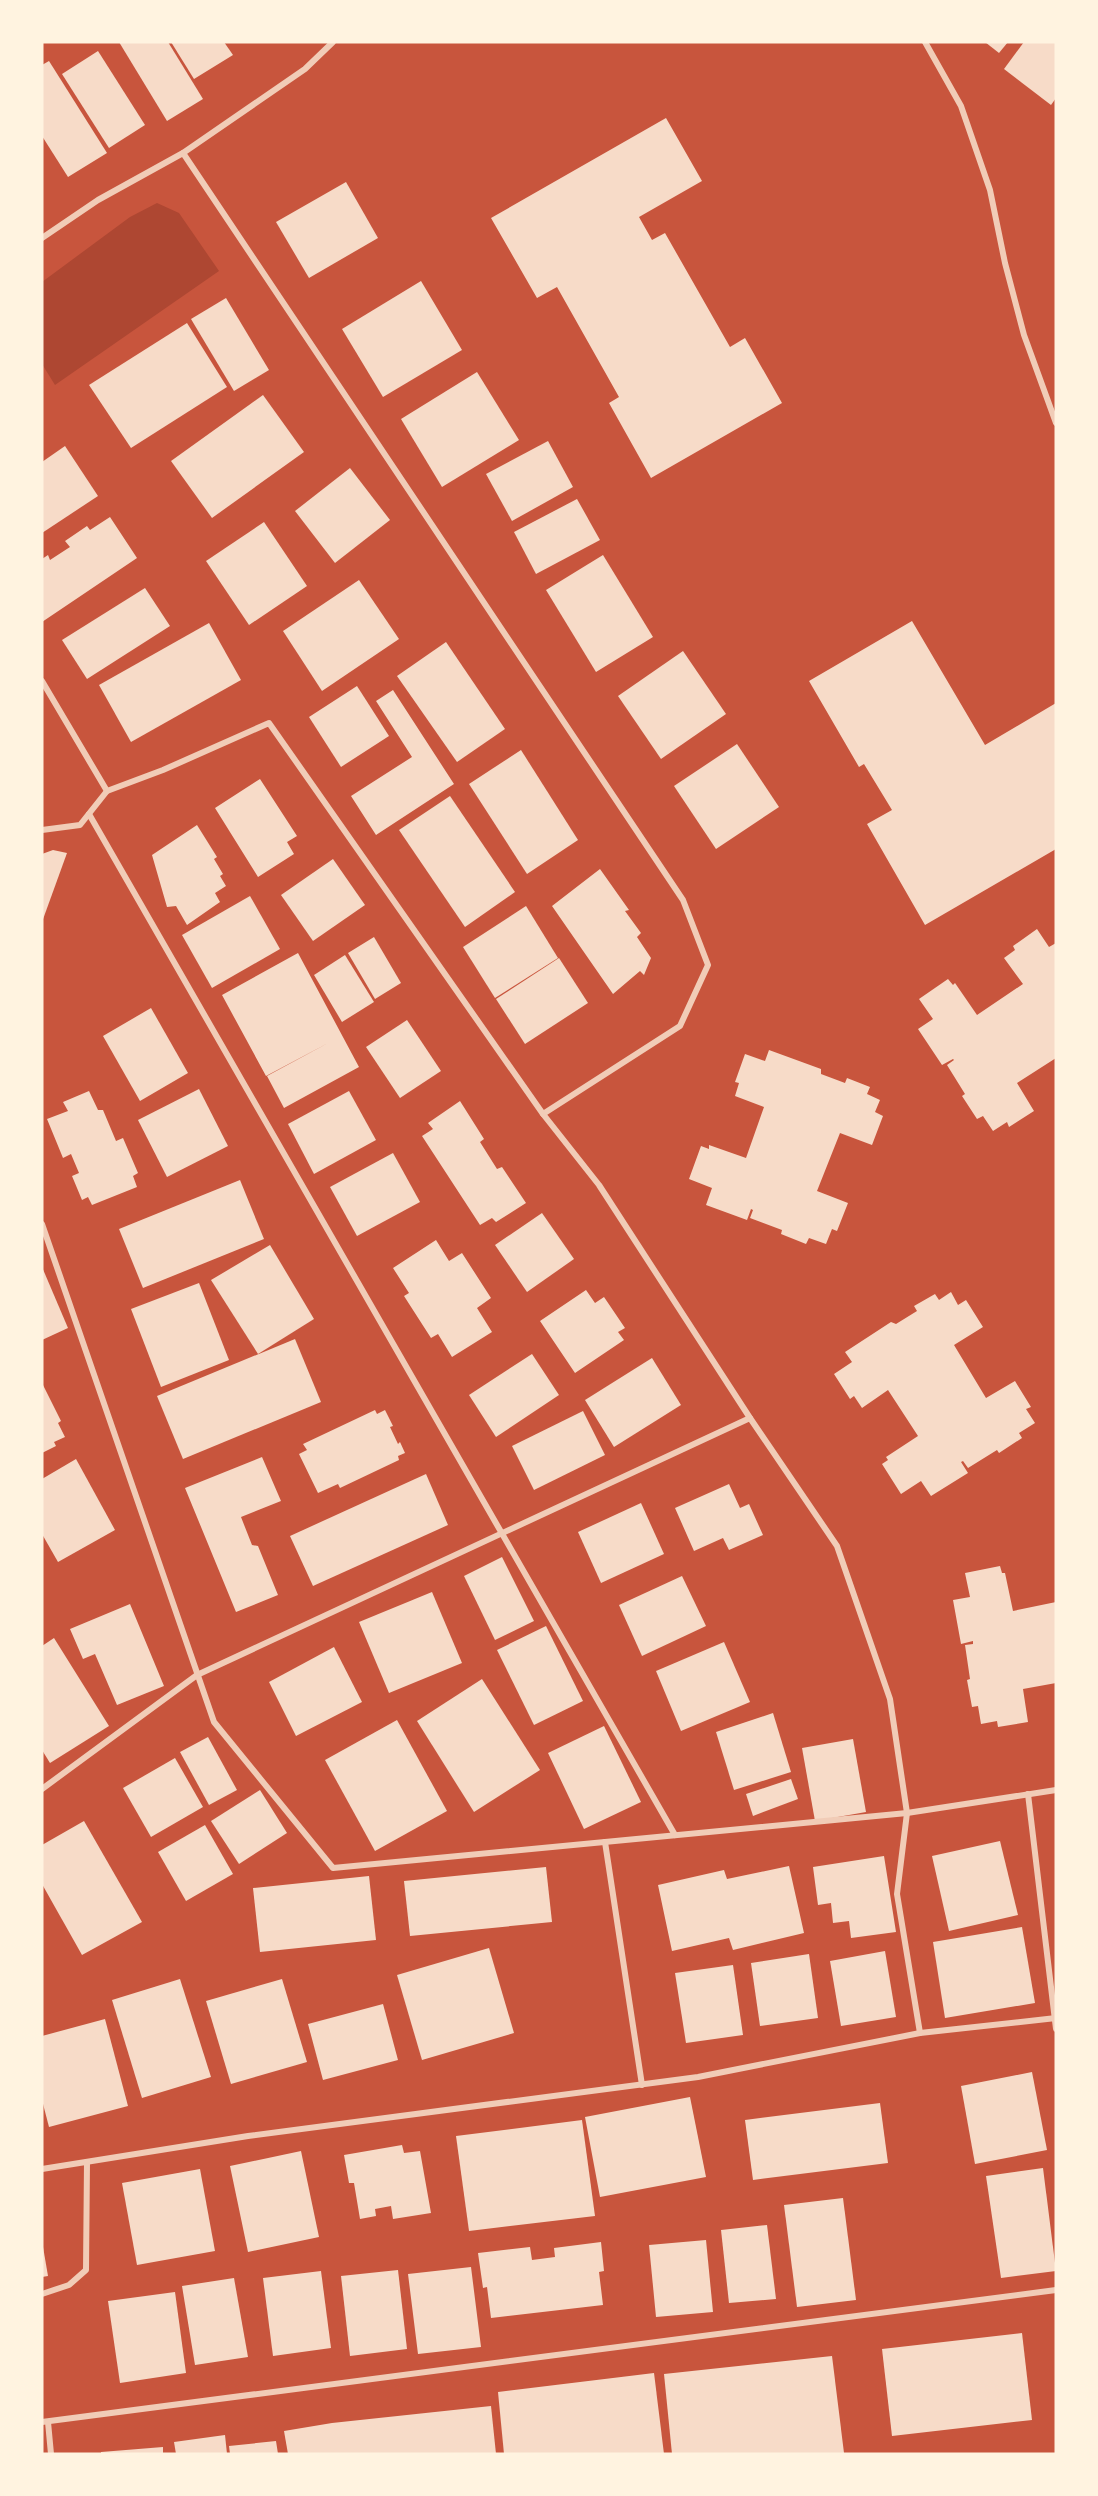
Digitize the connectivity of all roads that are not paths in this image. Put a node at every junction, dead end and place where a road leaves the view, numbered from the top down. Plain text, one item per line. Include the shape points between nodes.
1 (333, 42) edge
2 (926, 42) edge
3 (183, 153) junction
4 (42, 238) edge
5 (1056, 423) edge
6 (42, 681) edge
7 (107, 791) junction
8 (88, 814) junction
9 (42, 830) edge
10 (543, 1114) junction
11 (42, 1224) edge
12 (750, 1418) junction
13 (502, 1533) junction
14 (197, 1675) junction
15 (42, 1789) edge
16 (1056, 1790) edge
17 (1028, 1794) junction
18 (907, 1813) junction
19 (675, 1835) junction
20 (605, 1842) junction
21 (1055, 2018) edge
22 (1056, 2029) edge
23 (920, 2033) junction
24 (642, 2085) junction
25 (87, 2162) junction
26 (42, 2169) edge
27 (1056, 2290) edge
28 (42, 2294) edge
29 (45, 2422) edge
30 (51, 2454) edge

1 - 3 street via 305,69
2 - 5 street via 961,106 990,190 1024,335
3 - 4 street via 98,200
3 - 10 street via 683,900 708,965 680,1026
6 - 7 street
7 - 8 street
7 - 10 street via 269,723
8 - 9 street via 80,825
8 - 13 street
10 - 12 street via 599,1185
11 - 14 street
12 - 13 street
12 - 18 street via 837,1546 890,1699
13 - 14 street
13 - 19 street
14 - 15 street
14 - 20 street via 214,1722 333,1868
16 - 17 street
17 - 18 street
17 - 21 street
18 - 19 street
18 - 23 street via 897,1894
19 - 20 street
20 - 24 street
21 - 22 street
21 - 23 street
23 - 24 street via 699,2078
24 - 25 street via 248,2136
25 - 26 street
25 - 28 street via 86,2270 69,2284
27 - 29 street
29 - 30 street

